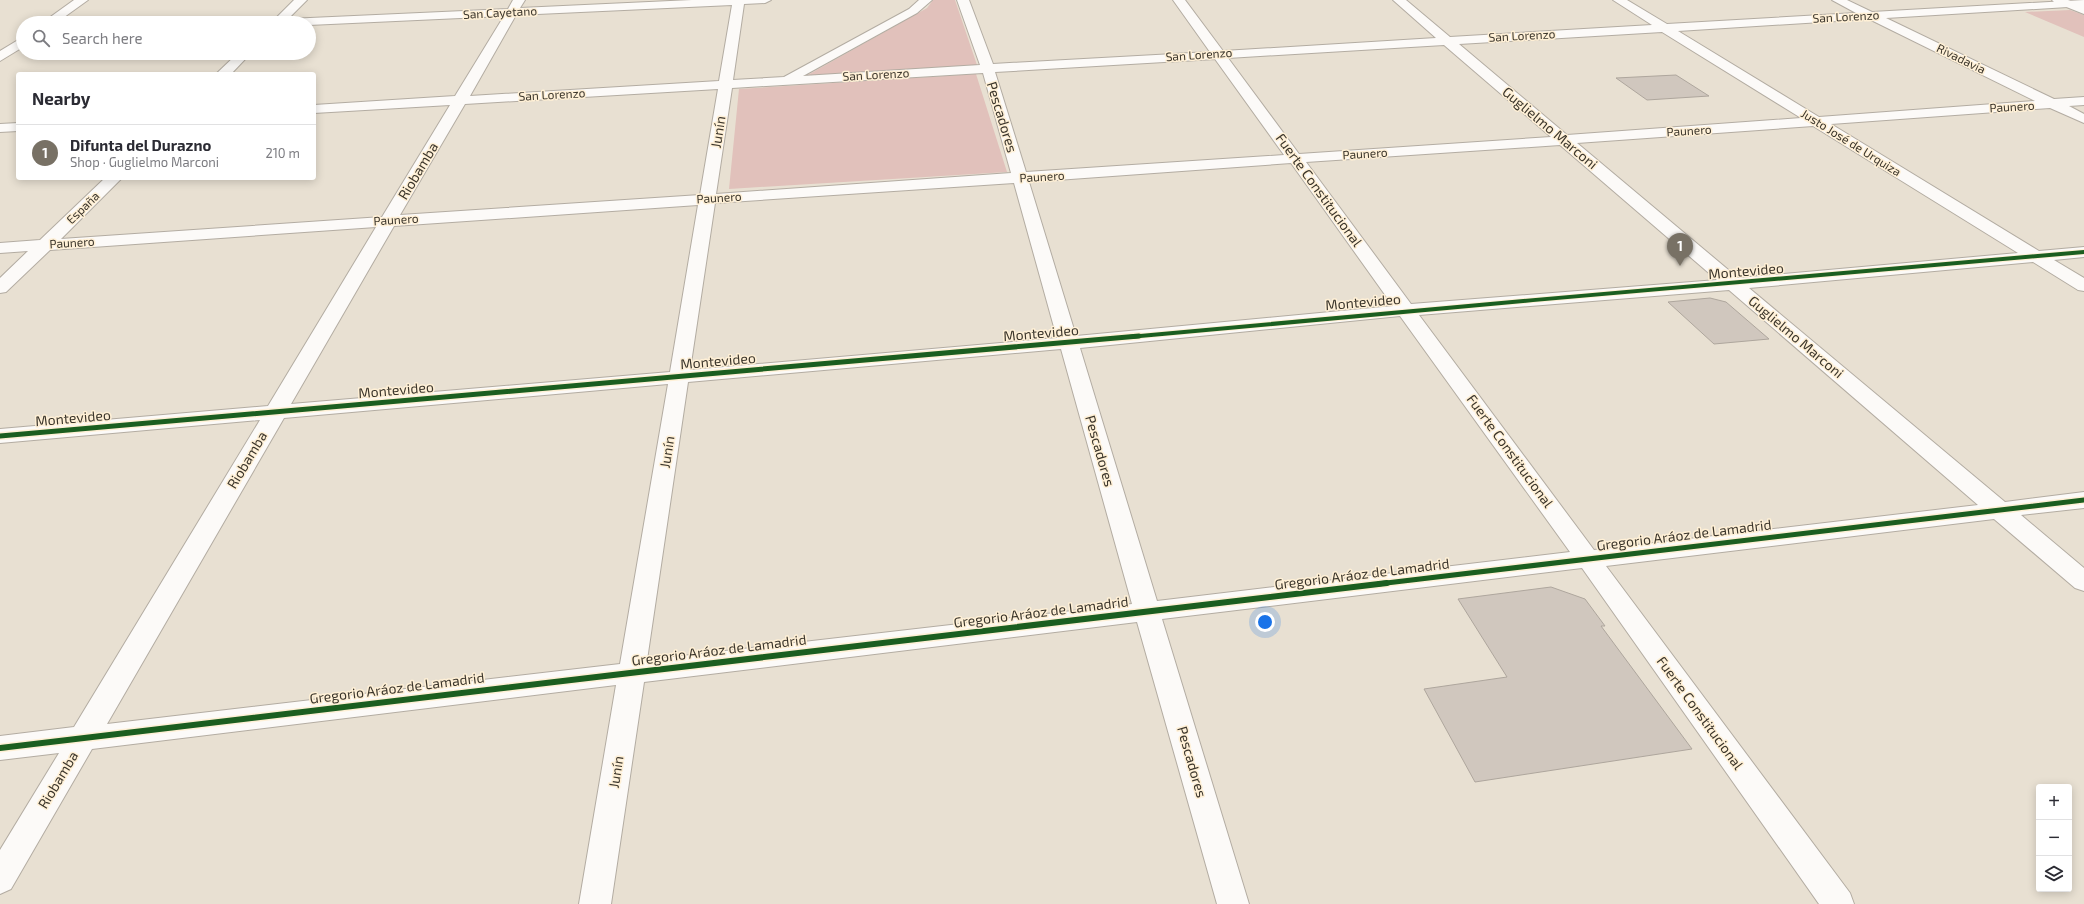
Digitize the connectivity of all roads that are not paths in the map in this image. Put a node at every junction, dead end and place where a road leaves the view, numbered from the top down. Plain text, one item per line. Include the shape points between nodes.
1 (82, 0) edge
2 (301, 0) edge
3 (766, 0) edge
4 (926, 0) edge
5 (963, 0) edge
6 (1179, 0) edge
7 (1399, 0) edge
8 (1619, 0) edge
9 (1838, 0) edge
10 (2058, 0) edge
11 (739, 1) edge
12 (2069, 4) junction
13 (2084, 4) edge
14 (515, 6) edge
15 (2084, 10) edge
16 (58, 16) edge
17 (284, 16) edge
18 (1871, 16) junction
19 (316, 21) edge
20 (1664, 28) junction
21 (16, 35) edge
22 (8, 36) dead end
23 (1447, 41) junction
24 (16, 46) edge
25 (1219, 54) junction
26 (0, 57) edge
27 (238, 60) edge
28 (988, 69) junction
29 (225, 72) edge
30 (784, 81) junction
31 (726, 84) junction
32 (460, 100) junction
33 (2084, 101) edge
34 (2052, 104) junction
35 (316, 109) edge
36 (2084, 119) edge
37 (1817, 122) junction
38 (16, 127) edge
39 (0, 128) edge
40 (1564, 140) junction
41 (1296, 158) junction
42 (1021, 178) junction
43 (112, 180) edge
44 (708, 199) junction
45 (388, 221) junction
46 (44, 245) junction
47 (0, 248) edge
48 (2084, 252) edge
49 (2037, 257) junction
50 (1733, 284) junction
51 (2084, 286) edge
52 (0, 288) edge
53 (1407, 310) junction
54 (1068, 343) junction
55 (679, 377) junction
56 (275, 412) junction
57 (0, 436) edge
58 (2084, 500) edge
59 (2000, 511) junction
60 (1588, 559) junction
61 (2084, 582) edge
62 (1147, 611) junction
63 (632, 673) junction
64 (83, 738) junction
65 (0, 748) edge
66 (0, 879) edge
67 (595, 904) edge
68 (1233, 904) edge
69 (1838, 904) edge

1 - 16 street
2 - 17 street
3 - 11 street, San Cayetano
4 - 30 street via 913,11
5 - 28 street, Pescadores
6 - 25 street, Fuerte Constitucional
7 - 23 street, Guglielmo Marconi
8 - 20 street, Justo José de Urquiza
9 - 18 street, Rivadavia
10 - 12 street
11 - 14 street, San Cayetano
11 - 31 street, Junín
12 - 13 street, San Lorenzo
12 - 15 street
12 - 18 street, San Lorenzo
14 - 19 street, San Cayetano
14 - 32 street, Riobamba
18 - 20 street, San Lorenzo
18 - 34 street, Rivadavia
20 - 23 street, San Lorenzo
20 - 37 street, Justo José de Urquiza
21 - 22 street
23 - 25 street, San Lorenzo
23 - 40 street, Guglielmo Marconi
24 - 26 street
25 - 28 street, San Lorenzo
25 - 41 street, Fuerte Constitucional
27 - 29 street
28 - 30 street, San Lorenzo
28 - 42 street, Pescadores
30 - 31 street, San Lorenzo
31 - 32 street, San Lorenzo
31 - 44 street, Junín
32 - 35 street, San Lorenzo
32 - 45 street, Riobamba
33 - 34 street, Paunero
34 - 36 street, Rivadavia
34 - 37 street, Paunero
37 - 40 street, Paunero
37 - 49 street, Justo José de Urquiza
38 - 39 street
40 - 41 street, Paunero
40 - 50 street, Guglielmo Marconi
41 - 42 street, Paunero
41 - 53 street, Fuerte Constitucional
42 - 44 street, Paunero
42 - 54 street, Pescadores
43 - 46 street, España
44 - 45 street, Paunero
44 - 55 street, Junín
45 - 46 street, Paunero
45 - 56 street, Riobamba
46 - 47 street, Paunero
46 - 52 street, España
48 - 49 street, Montevideo
49 - 50 street, Montevideo
49 - 51 street, Justo José de Urquiza
50 - 53 street, Montevideo
50 - 59 street, Guglielmo Marconi
53 - 54 street, Montevideo
53 - 60 street, Fuerte Constitucional
54 - 55 street, Montevideo
54 - 62 street, Pescadores
55 - 56 street, Montevideo
55 - 63 street, Junín
56 - 57 street, Montevideo
56 - 64 street, Riobamba
58 - 59 street, Gregorio Aráoz de Lamadrid
59 - 60 street, Gregorio Aráoz de Lamadrid
59 - 61 street, Guglielmo Marconi
60 - 62 street, Gregorio Aráoz de Lamadrid
60 - 69 street, Fuerte Constitucional
62 - 63 street, Gregorio Aráoz de Lamadrid
62 - 68 street, Pescadores
63 - 64 street, Gregorio Aráoz de Lamadrid
63 - 67 street, Junín
64 - 65 street, Gregorio Aráoz de Lamadrid
64 - 66 street, Riobamba

